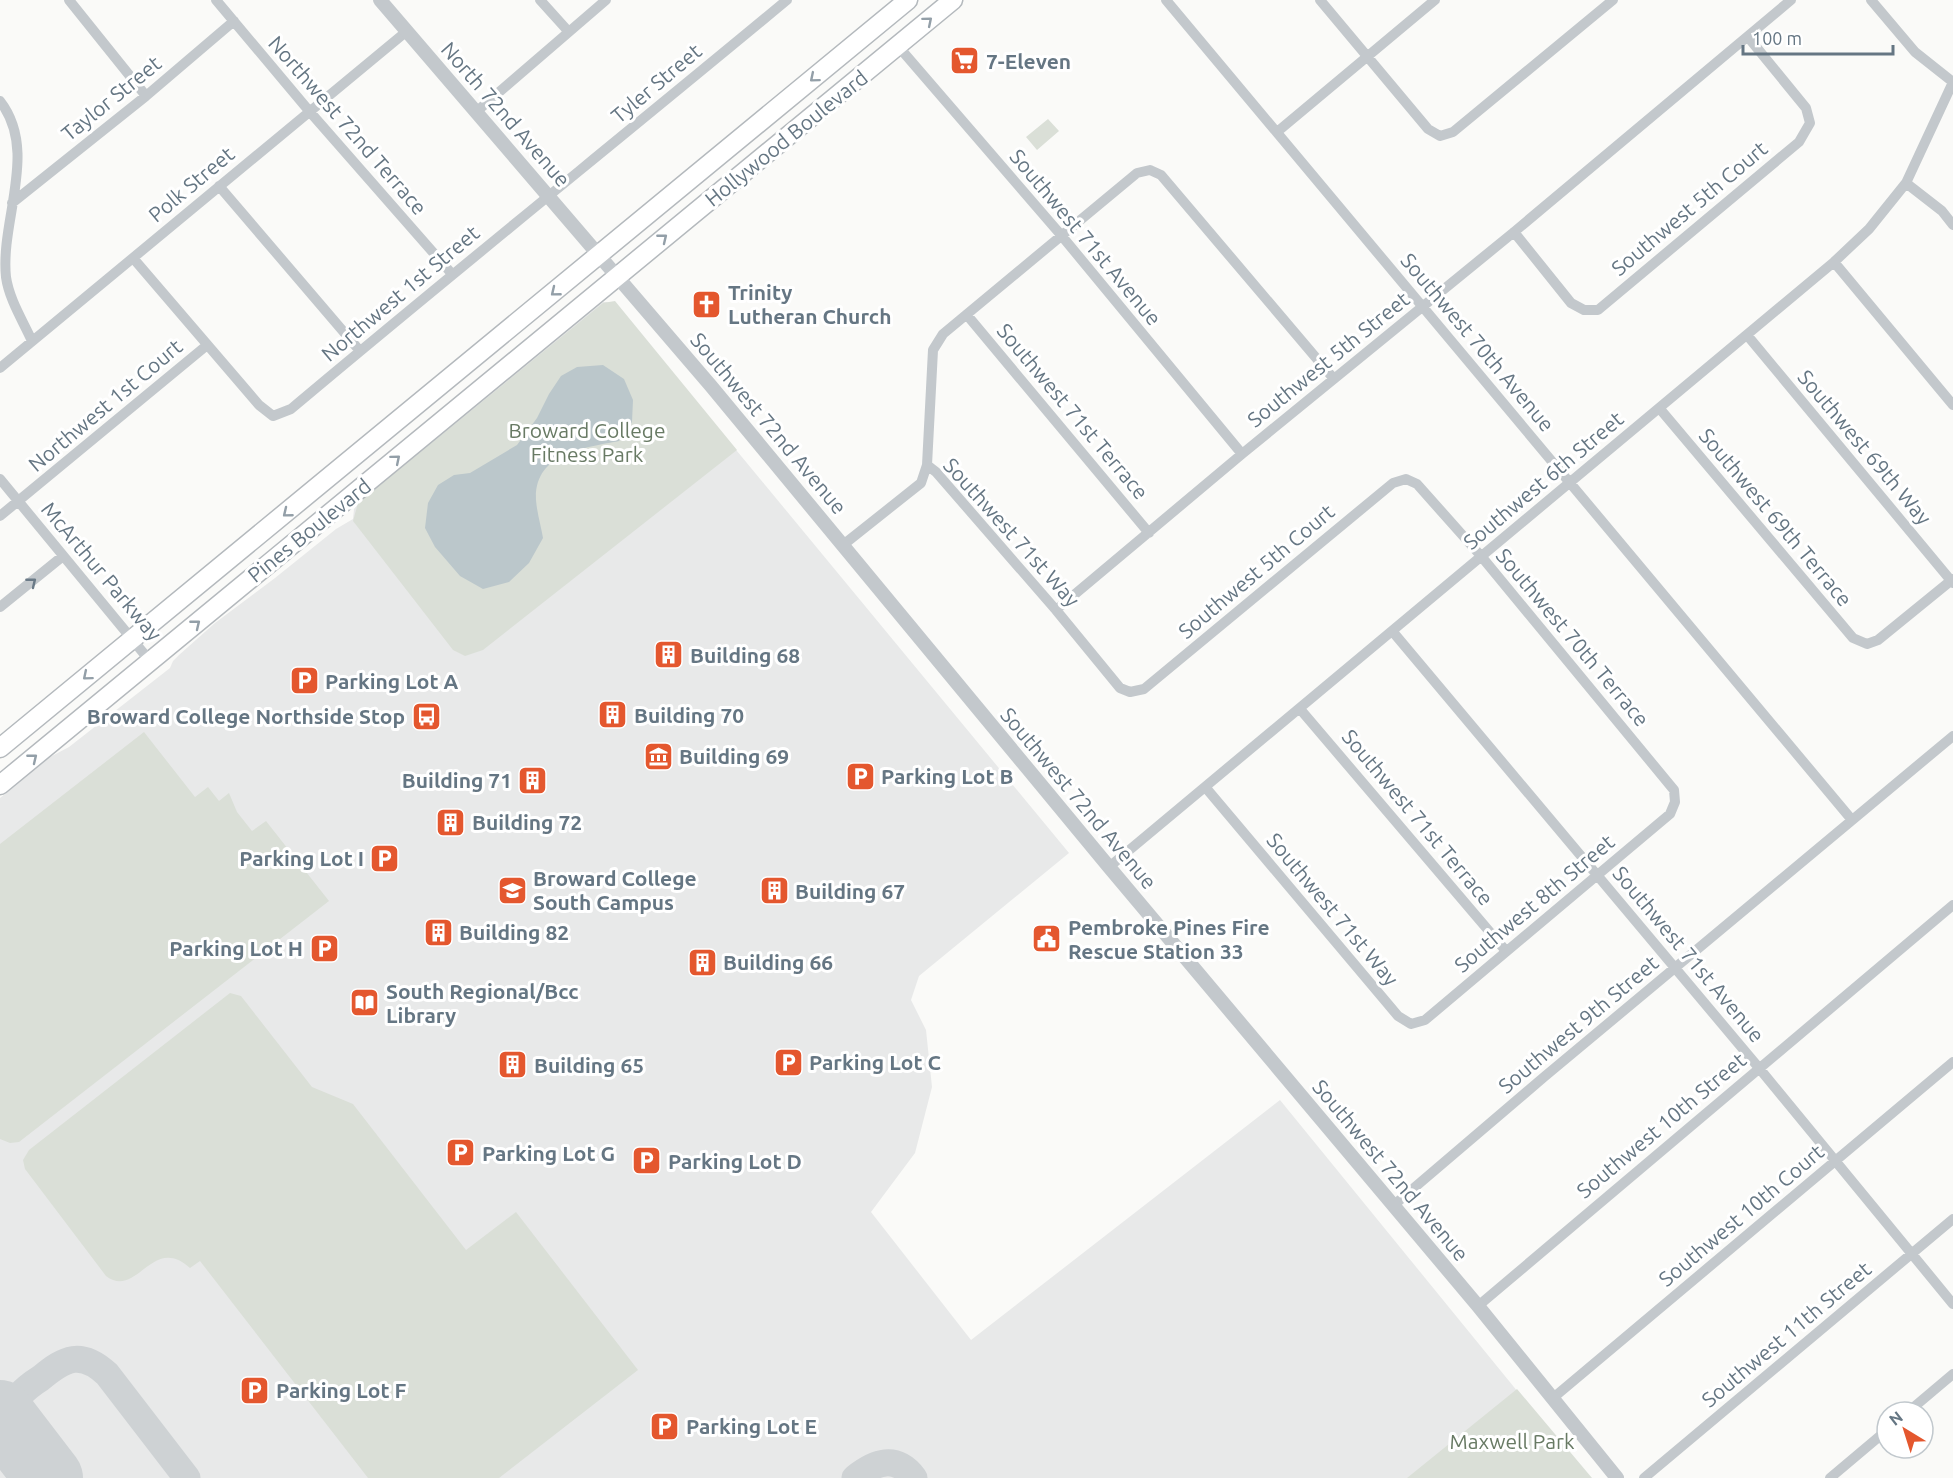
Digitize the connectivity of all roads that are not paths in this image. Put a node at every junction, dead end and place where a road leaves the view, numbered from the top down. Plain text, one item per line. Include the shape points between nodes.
1 (69, 0) edge
2 (216, 0) edge
3 (380, 0) edge
4 (540, 0) edge
5 (606, 0) edge
6 (787, 0) edge
7 (953, 0) edge
8 (1166, 0) edge
9 (1320, 0) edge
10 (1436, 0) edge
11 (1613, 0) edge
12 (1791, 0) edge
13 (1871, 0) edge
14 (903, 4) edge
15 (234, 21) junction
16 (407, 31) junction
17 (568, 31) junction
18 (1748, 37) junction
19 (898, 46) junction
20 (1367, 58) junction
21 (1953, 82) edge
22 (841, 93) junction
23 (146, 96) junction
24 (0, 101) edge
25 (310, 112) junction
26 (476, 112) junction
27 (1277, 132) junction
28 (1906, 183) junction
29 (219, 186) junction
30 (549, 197) junction
31 (12, 203) junction
32 (1953, 225) edge
33 (1514, 232) junction
34 (1061, 235) junction
35 (600, 255) junction
36 (133, 258) junction
37 (1834, 262) junction
38 (452, 274) junction
39 (618, 275) junction
40 (1423, 307) junction
41 (967, 315) junction
42 (1748, 335) junction
43 (32, 341) junction
44 (206, 346) junction
45 (360, 351) junction
46 (0, 368) edge
47 (1334, 379) junction
48 (1953, 405) edge
49 (1660, 409) junction
50 (1242, 454) junction
51 (927, 465) junction
52 (332, 476) junction
53 (1406, 478) joint
54 (0, 479) edge
55 (1569, 483) junction
56 (19, 502) junction
57 (334, 510) junction
58 (0, 516) edge
59 (1149, 533) junction
60 (843, 545) junction
61 (63, 556) junction
62 (1481, 556) junction
63 (1952, 581) edge
64 (0, 608) edge
65 (1056, 610) junction
66 (1393, 632) junction
67 (133, 639) junction
68 (150, 661) junction
69 (1130, 692) joint
70 (1300, 709) junction
71 (1953, 736) edge
72 (0, 748) edge
73 (0, 785) edge
74 (1206, 788) junction
75 (1674, 802) joint
76 (1852, 820) junction
77 (1109, 867) junction
78 (1598, 875) junction
79 (1953, 904) edge
80 (1506, 951) junction
81 (1675, 969) junction
82 (1411, 1024) joint
83 (1953, 1062) edge
84 (1759, 1068) junction
85 (1836, 1161) junction
86 (1394, 1205) junction
87 (1953, 1219) edge
88 (1912, 1254) junction
89 (1953, 1304) edge
90 (1478, 1306) junction
91 (1953, 1374) edge
92 (1552, 1398) junction
93 (1922, 1400) edge
94 (1875, 1440) edge
95 (1617, 1478) edge
96 (1644, 1478) edge
97 (1830, 1478) edge

1 - 23 street
2 - 15 street, Northwest 72nd Terrace
3 - 16 street, North 72nd Avenue
4 - 17 street
5 - 17 street
6 - 30 street, Tyler Street
19 -> 7 highway, Hollywood Boulevard
8 - 27 street, Southwest 70th Avenue
9 - 20 street
10 - 20 street
11 - 20 street via 1453,132 1440,136 1428,129
12 - 18 street, Southwest 5th Street
13 - 21 street via 1915,52
14 - 22 highway via 899,18 841,66 835,81
14 -> 35 highway, Hollywood Boulevard
15 - 23 street, Taylor Street
15 - 25 street, Northwest 72nd Terrace
16 - 25 street, Polk Street
16 - 26 street, North 72nd Avenue
17 - 26 street
18 - 33 street, Southwest 5th Street
18 - 33 street, Southwest 5th Court via 1806,108 1810,123 1799,142 1598,310 1584,310 1571,303
19 - 22 highway, Hollywood Boulevard
19 - 34 street, Southwest 71st Avenue
20 - 27 street
21 - 28 street, Southwest 6th Street
39 -> 22 highway, Hollywood Boulevard
23 - 31 street, Taylor Street
24 - 31 street via 9,112 17,135
25 - 29 street, Polk Street
25 - 38 street, Northwest 72nd Terrace
26 - 30 street, North 72nd Avenue
27 - 40 street, Southwest 70th Avenue
28 - 32 street
28 - 37 street, Southwest 6th Street via 1869,229
29 - 36 street, Polk Street
29 - 45 street
30 - 35 street, North 72nd Avenue
30 - 38 street, Northwest 1st Street
31 - 43 street via 6,278
33 - 40 street, Southwest 5th Street
34 - 41 street, Southwest 71st Way
34 - 47 street, Southwest 71st Way via 1137,173 1150,170 1161,175
34 - 50 street, Southwest 71st Avenue
35 - 39 street, Southwest 72nd Avenue
35 -> 52 highway, Pines Boulevard
36 - 43 street, Polk Street
36 - 44 street
37 - 42 street, Southwest 6th Street
37 - 48 street
38 - 45 street, Northwest 1st Street
57 -> 39 highway, Pines Boulevard
39 - 60 street, Southwest 72nd Avenue
40 - 47 street, Southwest 5th Street
40 - 55 street, Southwest 70th Avenue
41 - 51 street, Southwest 71st Way via 943,334 933,350
41 - 59 street, Southwest 71st Terrace
42 - 49 street, Southwest 6th Street
42 - 63 street, Southwest 69th Way
43 - 46 street, Polk Street
44 - 45 street, Northwest 1st Street via 273,416 291,409
44 - 56 street, Northwest 1st Court
47 - 50 street, Southwest 5th Street
49 - 55 street, Southwest 6th Street
49 - 63 street, Southwest 69th Terrace via 1853,638 1867,644 1878,640
50 - 59 street, Southwest 5th Street
51 - 60 street via 921,483
51 - 65 street, Southwest 71st Way
52 - 57 highway
52 -> 67 highway, Pines Boulevard
53 - 62 street, Southwest 70th Terrace via 1417,484
53 - 69 street, Southwest 5th Court via 1393,483 1144,689
54 - 56 street, McArthur Parkway
55 - 62 street, Southwest 6th Street
55 - 76 street, Southwest 70th Avenue
56 - 58 street, Northwest 1st Court
56 - 61 street, McArthur Parkway
68 -> 57 highway, Pines Boulevard
59 - 65 street, Southwest 5th Street
60 - 77 street, Southwest 72nd Avenue
64 -> 61 street
61 - 67 street, McArthur Parkway
62 - 66 street, Southwest 6th Street
62 - 75 street, Southwest 70th Terrace via 1674,790
65 - 69 street, Southwest 71st Way via 1120,688
66 - 70 street, Southwest 6th Street
66 - 78 street, Southwest 71st Avenue
67 - 68 street, McArthur Parkway
67 -> 72 highway, Pines Boulevard
73 -> 68 highway, Pines Boulevard
70 - 74 street, Southwest 6th Street
70 - 80 street, Southwest 71st Terrace
71 - 76 street, Southwest 9th Street
74 - 77 street, Southwest 6th Street
74 - 82 street, Southwest 71st Way via 1398,1016
75 - 78 street, Southwest 8th Street via 1670,814
76 - 81 street, Southwest 9th Street
77 - 86 street, Southwest 72nd Avenue
78 - 80 street, Southwest 8th Street
78 - 81 street, Southwest 71st Avenue
79 - 84 street, Southwest 10th Street
80 - 82 street, Southwest 8th Street via 1425,1020
81 - 84 street, Southwest 71st Avenue
81 - 86 street, Southwest 9th Street
83 - 85 street, Southwest 10th Court
84 - 85 street, Southwest 71st Avenue
84 - 90 street, Southwest 10th Street
85 - 88 street, Southwest 71st Avenue
85 - 92 street, Southwest 10th Court
86 - 90 street, Southwest 72nd Avenue
87 - 88 street, Southwest 11th Street
88 - 89 street, Southwest 71st Avenue
88 - 96 street, Southwest 11th Street
90 - 92 street, Southwest 72nd Avenue
91 - 93 street
92 - 95 street, Southwest 72nd Avenue
94 - 97 street

